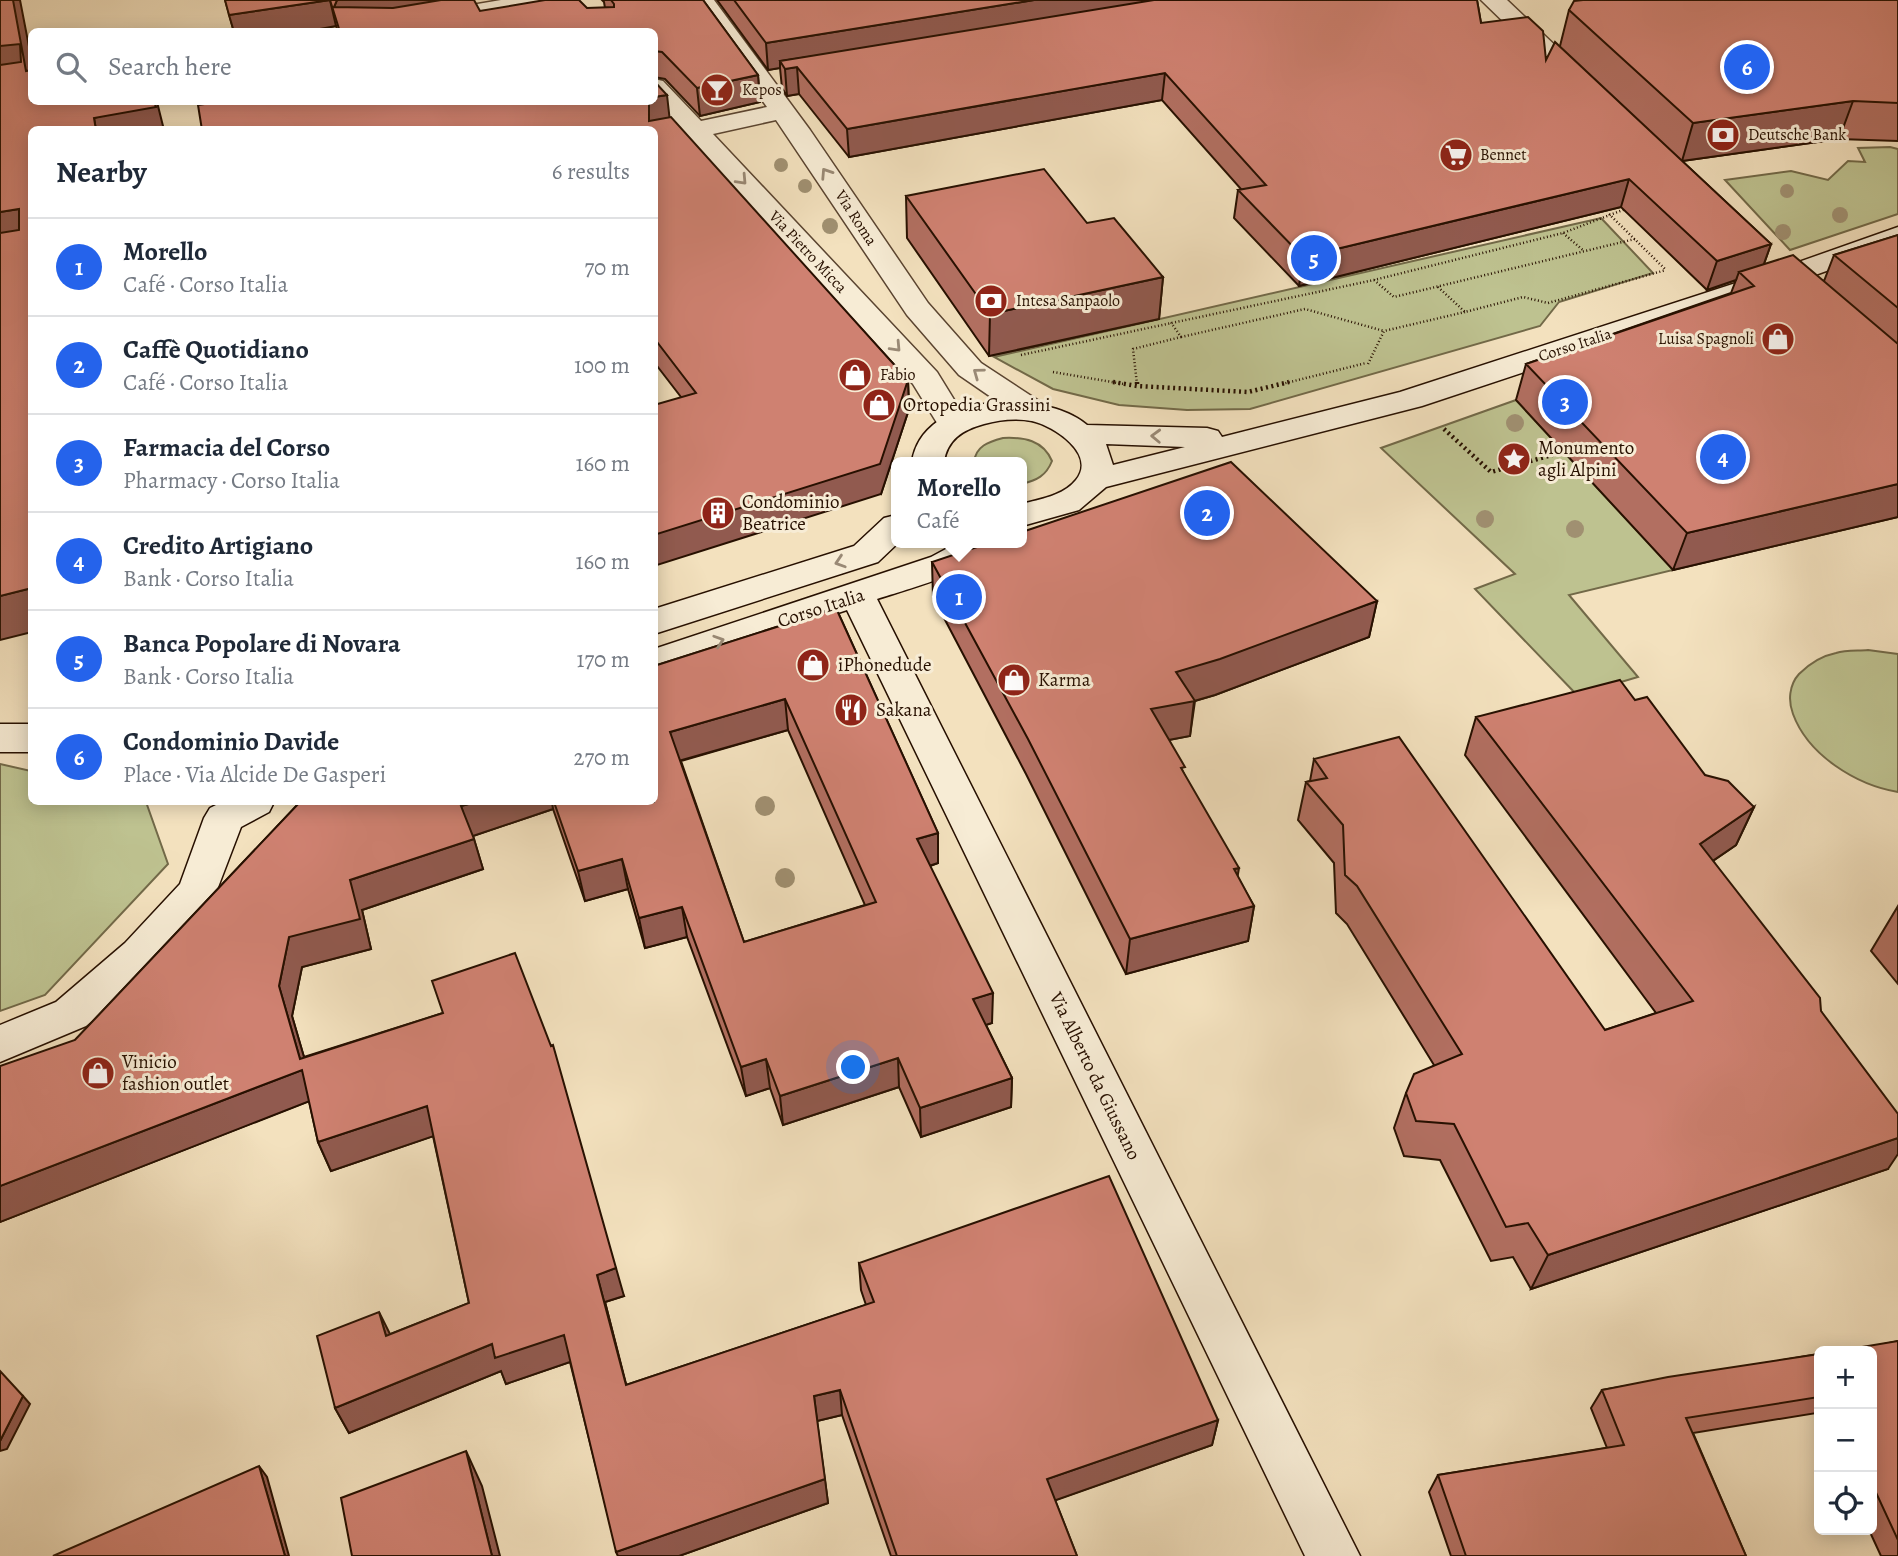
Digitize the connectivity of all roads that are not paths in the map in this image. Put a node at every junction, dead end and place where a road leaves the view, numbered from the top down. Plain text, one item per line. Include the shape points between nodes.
1 (542, 0) edge
2 (702, 0) edge
3 (1493, 0) edge
4 (374, 28) edge
5 (790, 76) edge
6 (762, 81) junction
7 (658, 90) edge
8 (1609, 109) edge
9 (783, 111) junction
10 (695, 130) junction
11 (658, 138) edge
12 (1898, 235) edge
13 (1763, 253) edge
14 (1796, 287) junction
15 (1034, 412) junction
16 (953, 424) junction
17 (1083, 434) junction
18 (1248, 440) junction
19 (928, 457) edge
20 (1094, 480) junction
21 (1027, 514) edge
22 (891, 531) edge
23 (973, 548) edge
24 (858, 596) junction
25 (658, 621) edge
26 (658, 661) edge
27 (0, 738) edge
28 (28, 738) edge
29 (230, 807) edge
30 (0, 1044) edge
31 (1333, 1556) edge

1 - 4 street
2 - 6 street, Via Roma
3 - 8 street
5 - 6 street
6 - 9 street, Via Roma
7 - 10 street, Via Pietro Micca
9 - 10 street
15 -> 9 street, Via Roma via 970,369 916,309
10 - 11 street
10 -> 16 street, Via Pietro Micca via 926,379
12 - 14 street, Corso Italia
13 - 14 street
14 - 18 street, Corso Italia via 1700,304 1411,399
15 - 16 street via 990,411
15 - 17 street via 1070,424
16 - 19 street via 937,436
18 -> 17 street, Corso Italia
17 - 20 street via 1097,456
18 - 20 street, Corso Italia
20 - 21 street via 1066,505
22 -> 25 street, Corso Italia via 866,554
23 - 24 street, Corso Italia via 943,565
26 -> 24 street, Corso Italia
24 - 31 street, Via Alberto da Giussano
27 - 28 street
29 - 30 street via 198,892 140,955 71,1014

